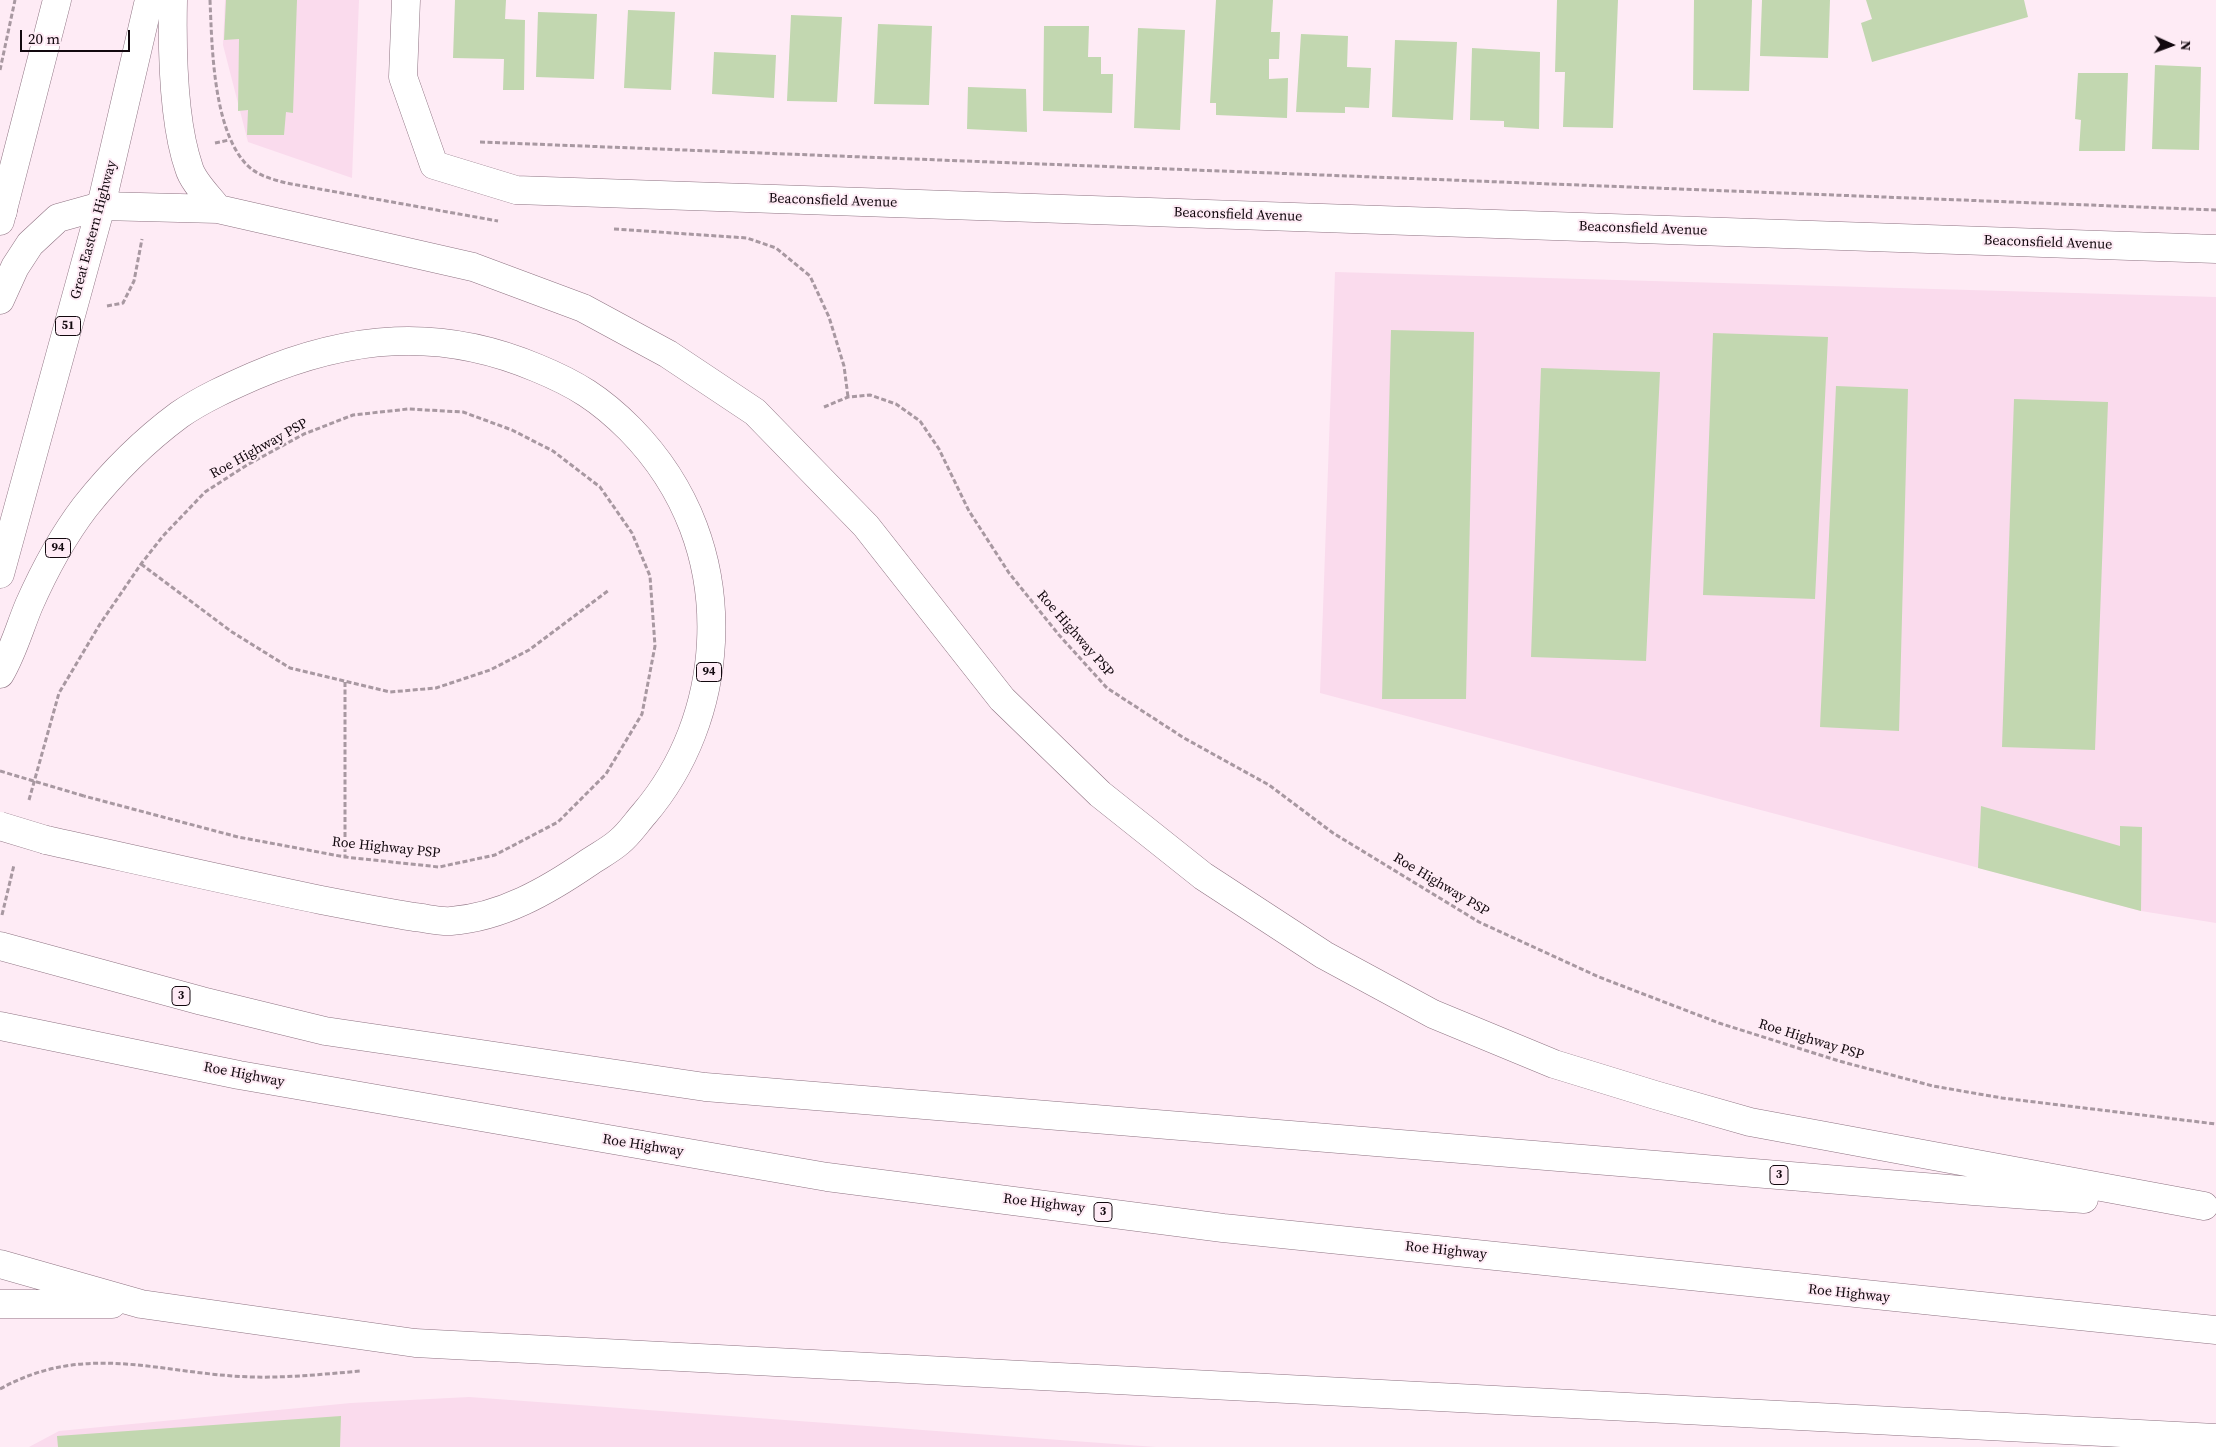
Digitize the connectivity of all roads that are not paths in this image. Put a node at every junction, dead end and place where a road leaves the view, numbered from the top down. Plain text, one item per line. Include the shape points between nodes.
1 (57, 0) edge
2 (149, 0) edge
3 (174, 0) edge
4 (406, 0) edge
5 (101, 206) junction
6 (218, 209) junction
7 (1, 215) edge
8 (2216, 249) edge
9 (0, 300) edge
10 (0, 574) edge
11 (0, 674) edge
12 (0, 826) edge
13 (0, 946) edge
14 (0, 1026) edge
15 (2210, 1207) edge
16 (0, 1264) edge
17 (0, 1304) edge
18 (141, 1304) junction
19 (2216, 1330) edge
20 (2216, 1438) edge

1 - 7 main road
2 - 5 main road, Great Eastern Highway / 51
3 - 6 main road via 173,55 184,149 189,170
4 - 8 main road, Beaconsfield Avenue via 403,77 434,165 516,190
5 - 6 main road
5 - 9 main road via 58,218 30,244
5 - 10 main road, Great Eastern Highway / 51
6 - 15 main road via 473,267 583,308 668,354 755,412 866,526 1002,699 1100,794 1203,876 1324,955 1432,1014 1554,1064 1750,1122
11 - 12 main road, 94, bridge via 13,652 29,606 57,550 84,509 146,442 182,413 237,384 334,348 376,342 444,341 518,360 593,395 646,446 668,474 700,541 709,581 712,618 710,665 700,713 682,757 655,801 621,841 552,888 493,914 447,922 323,900 46,840
13 - 15 main road, 3 via 325,1031 705,1086 1973,1192
14 - 19 main road, Roe Highway / 3 via 239,1075 827,1176 1223,1228
16 - 18 main road
17 - 18 main road
18 - 20 main road via 415,1343

